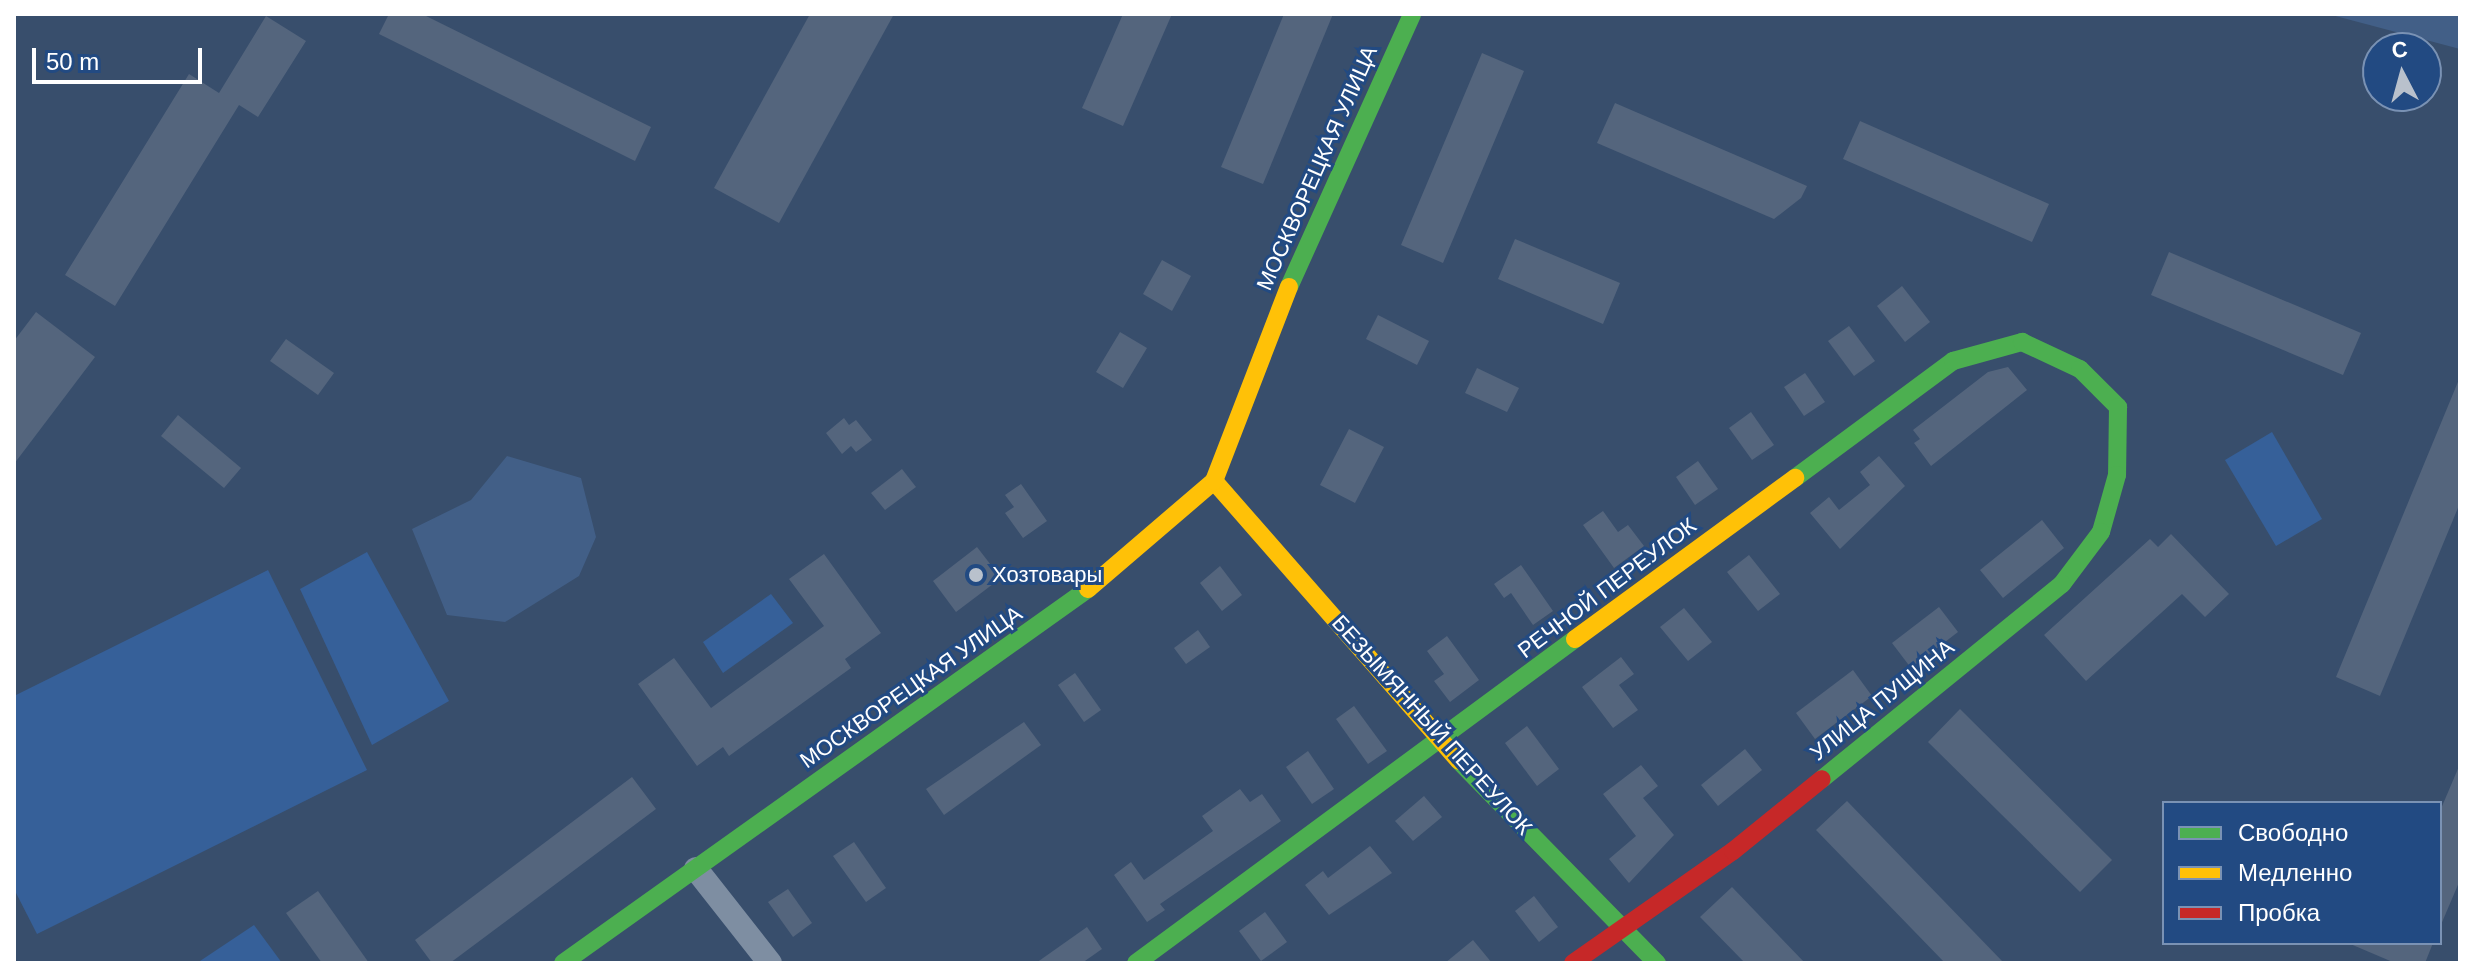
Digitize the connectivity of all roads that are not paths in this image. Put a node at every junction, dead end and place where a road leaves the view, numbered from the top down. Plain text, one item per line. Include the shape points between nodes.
1 (1412, 14) edge
2 (2118, 407) joint
3 (1214, 481) junction
4 (1441, 742) junction
5 (696, 869) junction
6 (1622, 927) junction
7 (563, 963) edge
8 (770, 963) edge
9 (1136, 963) edge
10 (1573, 963) edge
11 (1657, 963) edge

1 - 3 street, МОСКВОРЕЦКАЯ УЛИЦА via 1312,226
2 - 4 street, РЕЧНОЙ ПЕРЕУЛОК via 2080,369 2022,342 1953,361
2 - 6 street, УЛИЦА ПУЩИНА via 2117,475 2101,532 2062,584 1733,851
3 - 4 street, БЕЗЫМЯННЫЙ ПЕРЕУЛОК
3 - 5 street, МОСКВОРЕЦКАЯ УЛИЦА via 1094,585
4 - 6 street, БЕЗЫМЯННЫЙ ПЕРЕУЛОК
4 - 9 street, РЕЧНОЙ ПЕРЕУЛОК
5 - 7 street, МОСКВОРЕЦКАЯ УЛИЦА
5 - 8 street
6 - 10 street, УЛИЦА ПУЩИНА
6 - 11 street, БЕЗЫМЯННЫЙ ПЕРЕУЛОК

